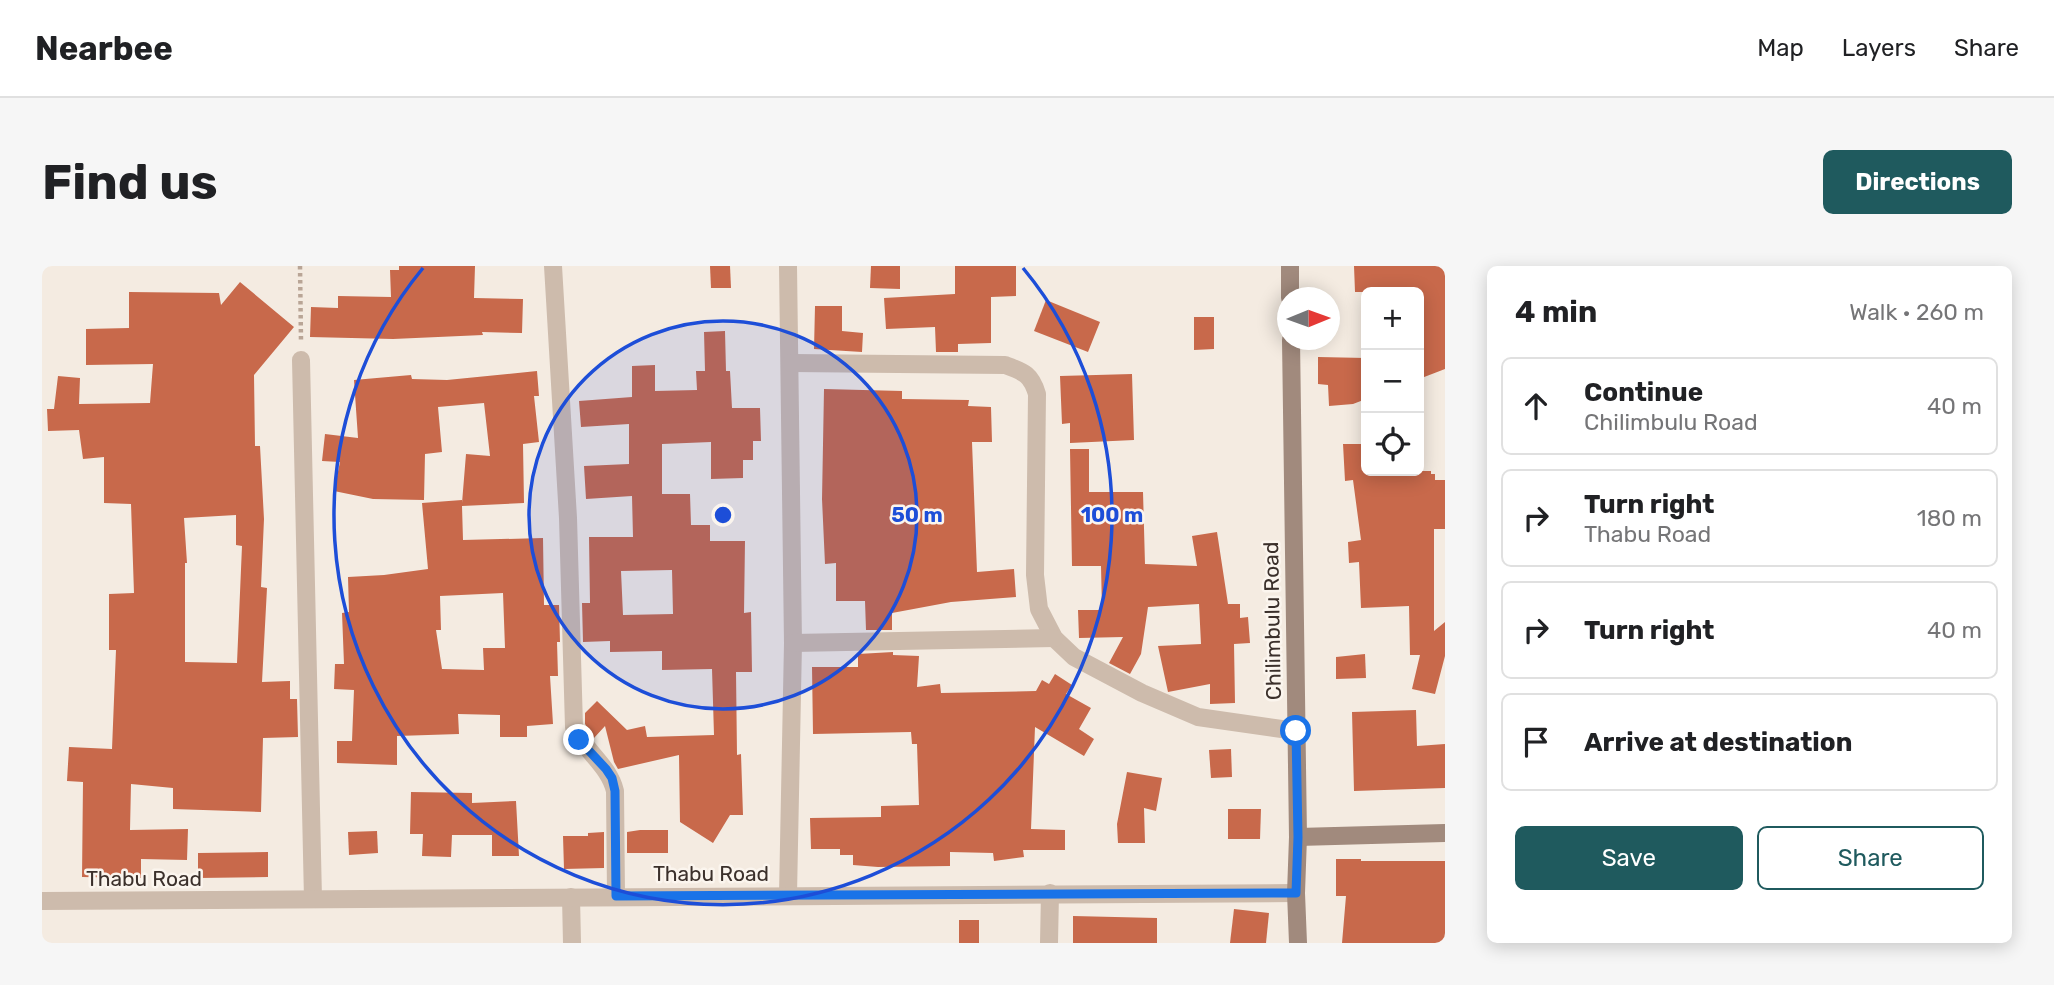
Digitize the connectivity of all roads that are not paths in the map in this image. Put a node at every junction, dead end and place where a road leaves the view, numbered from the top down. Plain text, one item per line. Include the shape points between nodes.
1 (553, 266) edge
2 (788, 266) edge
3 (1290, 266) edge
4 (1290, 287) edge
5 (1291, 350) edge
6 (301, 360) road end
7 (790, 363) junction
8 (1054, 638) junction
9 (793, 643) junction
10 (1296, 731) junction
11 (1445, 833) edge
12 (1298, 837) junction
13 (1051, 893) junction
14 (1296, 893) junction
15 (788, 895) junction
16 (616, 896) junction
17 (571, 897) junction
18 (313, 899) junction
19 (42, 901) edge
20 (572, 943) edge
21 (1049, 943) edge
22 (1298, 943) edge

1 - 16 street via 568,518 574,727 579,740 612,778
2 - 7 street
3 - 4 main road
5 - 10 main road, Chilimbulu Road
6 - 18 street
7 - 8 street via 1005,365 1022,371 1032,381 1037,394 1035,575 1039,609
7 - 9 street
8 - 9 street
8 - 10 street via 1074,657 1198,717
9 - 15 street
10 - 12 main road, Chilimbulu Road
11 - 12 main road
12 - 14 main road, Chilimbulu Road
13 - 14 street, Thabu Road
13 - 15 street, Thabu Road
13 - 21 street
14 - 22 main road, Chilimbulu Road
15 - 16 street, Thabu Road
16 - 17 street, Thabu Road
17 - 18 street, Thabu Road
17 - 20 street
18 - 19 street, Thabu Road

